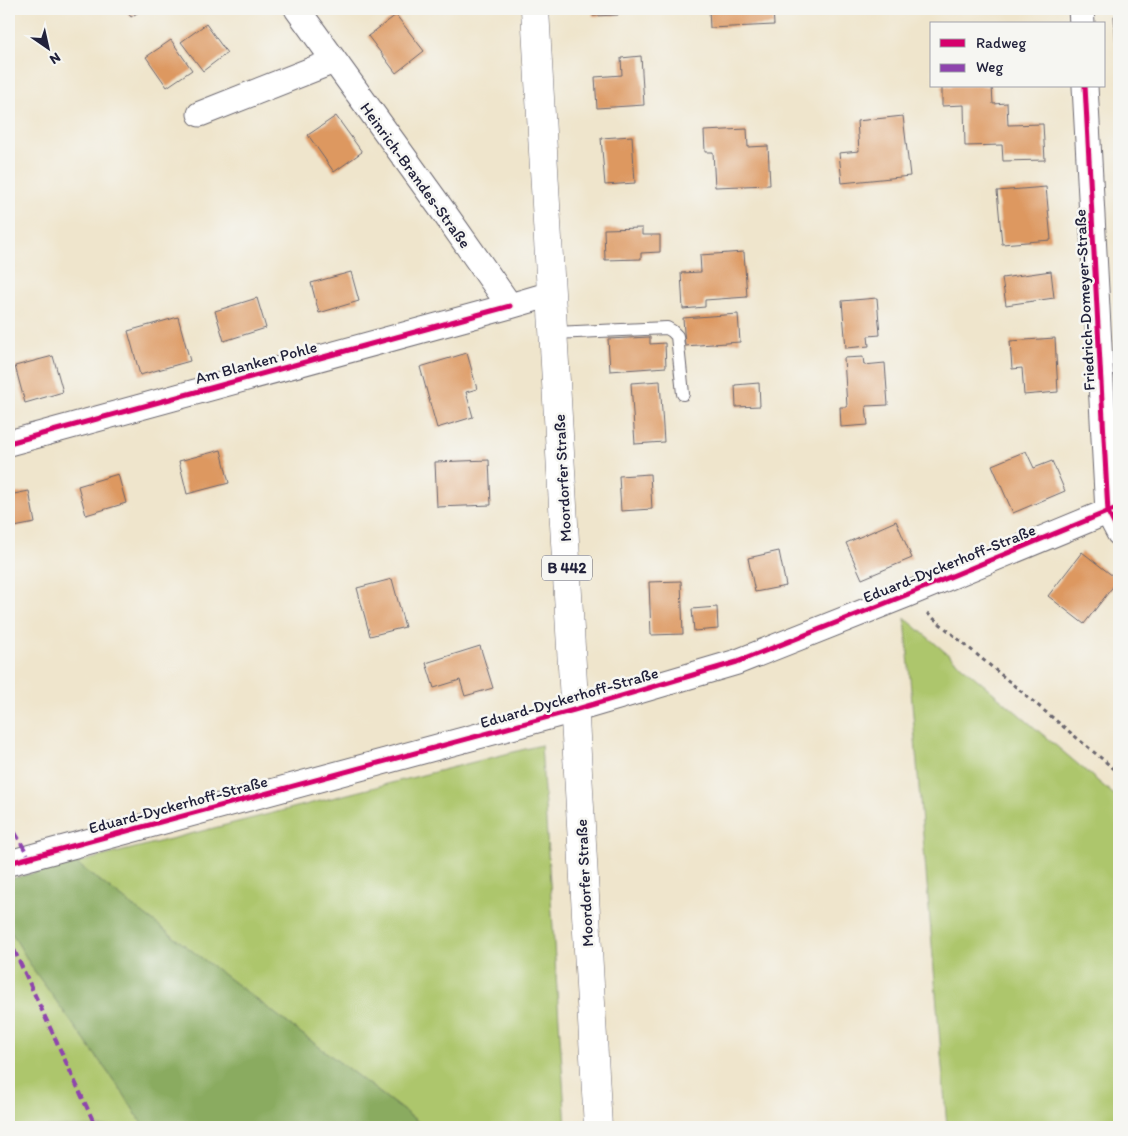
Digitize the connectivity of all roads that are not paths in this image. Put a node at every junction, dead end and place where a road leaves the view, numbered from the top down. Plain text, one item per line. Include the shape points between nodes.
1 (297, 9) edge
2 (535, 9) edge
3 (1081, 9) edge
4 (1082, 22) edge
5 (334, 61) junction
6 (1085, 88) edge
7 (200, 114) dead end
8 (551, 294) junction
9 (510, 306) junction
10 (554, 332) junction
11 (683, 394) dead end
12 (9, 443) edge
13 (1115, 518) edge
14 (574, 710) junction
15 (9, 862) edge
16 (598, 1127) edge

1 - 5 street, Heinrich-Brandes-Straße
2 - 8 main road, Moordorfer Straße / B 442
3 - 4 street
5 - 7 street
5 - 9 street, Heinrich-Brandes-Straße
6 - 13 street, Friedrich-Domeyer-Straße
8 - 9 street
8 - 10 main road, Moordorfer Straße / B 442
9 - 12 street, Am Blanken Pohle
10 - 11 lane via 672,330 677,336
10 - 14 main road, Moordorfer Straße / B 442
13 - 14 street, Eduard-Dyckerhoff-Straße via 906,595 738,662
14 - 15 street, Eduard-Dyckerhoff-Straße
14 - 16 main road, Moordorfer Straße / B 442

